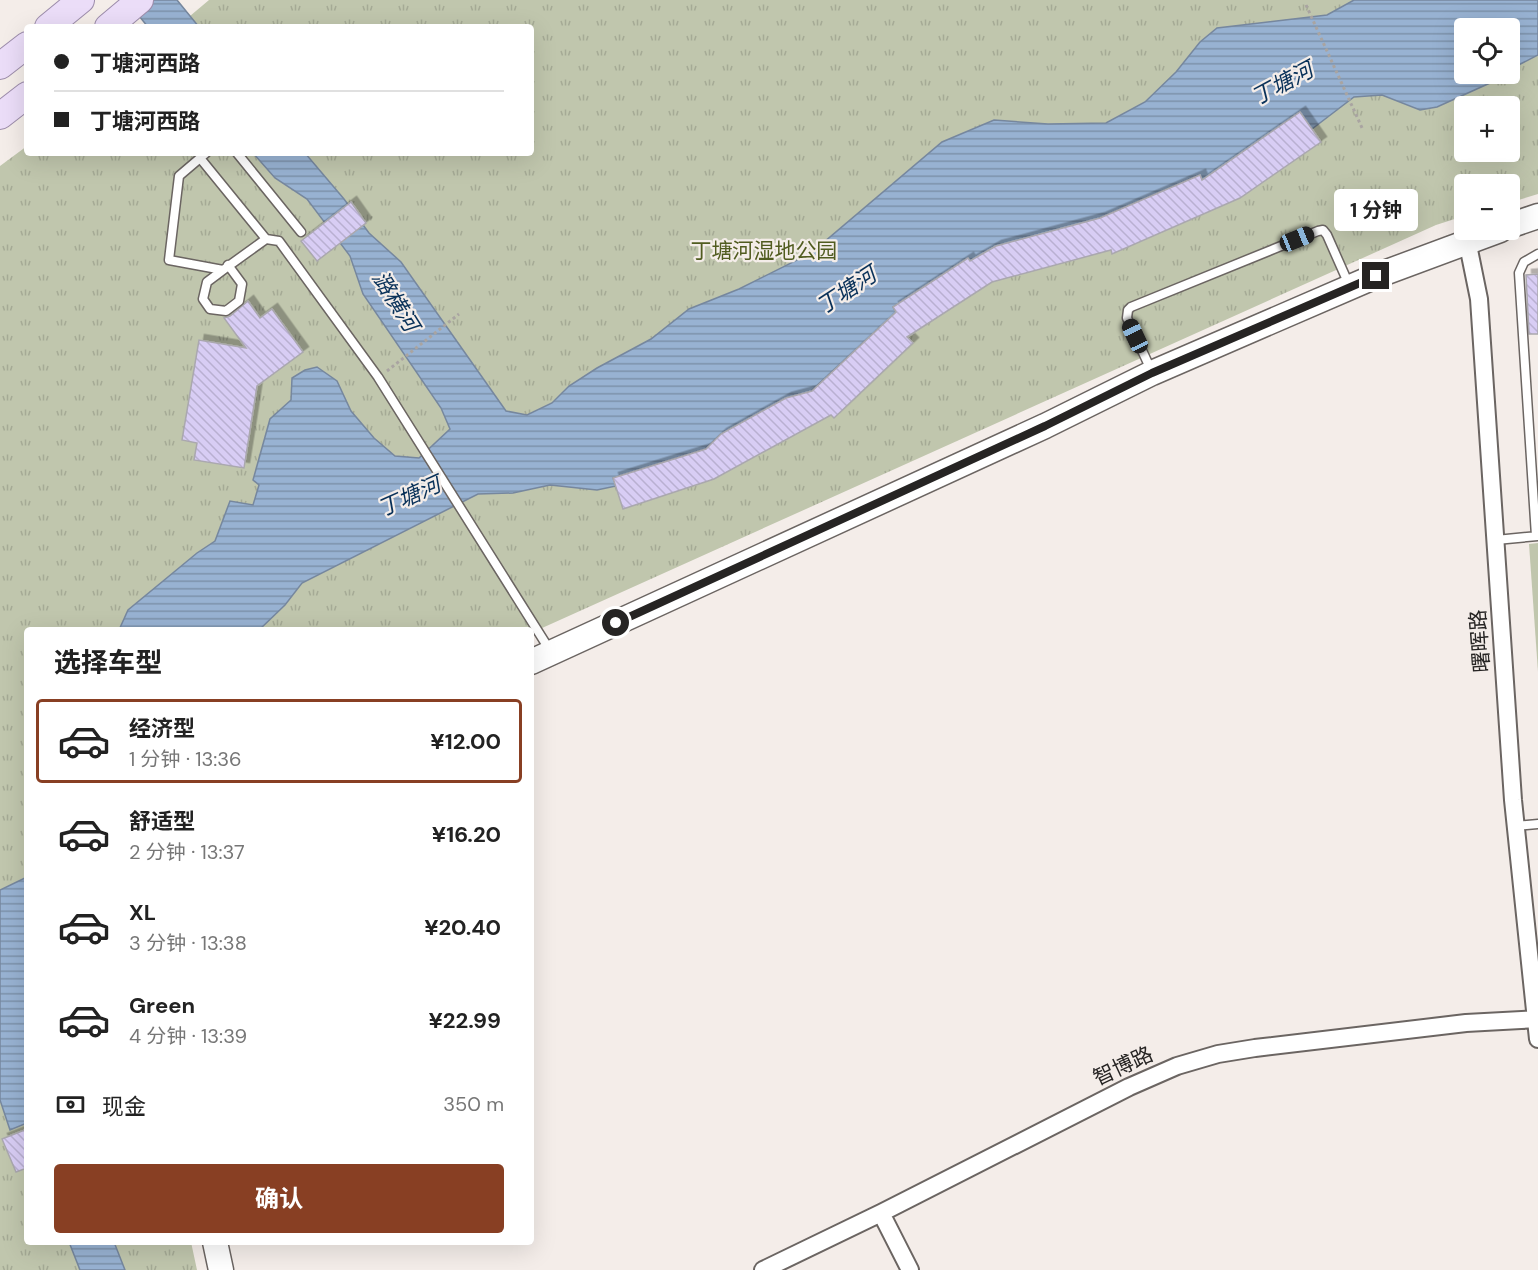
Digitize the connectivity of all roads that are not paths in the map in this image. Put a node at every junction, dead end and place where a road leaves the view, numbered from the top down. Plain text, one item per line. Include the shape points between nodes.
1 (81, 0) edge
2 (134, 5) edge
3 (52, 24) edge
4 (112, 24) edge
5 (24, 47) edge
6 (2, 64) edge
7 (24, 97) edge
8 (0, 116) edge
9 (202, 156) edge
10 (204, 156) edge
11 (239, 156) edge
12 (1538, 216) edge
13 (1520, 222) edge
14 (301, 232) dead end
15 (266, 239) junction
16 (1467, 240) joint
17 (1538, 254) edge
18 (226, 268) junction
19 (1350, 288) junction
20 (1152, 373) junction
21 (1537, 536) edge
22 (1496, 540) junction
23 (525, 627) edge
24 (541, 657) edge
25 (1538, 824) edge
26 (1516, 826) junction
27 (1537, 1019) edge
28 (1538, 1039) edge
29 (882, 1213) junction
30 (216, 1245) edge
31 (221, 1270) edge
32 (763, 1270) edge
33 (910, 1270) edge

1 - 3 main road
2 - 4 main road
5 - 6 main road
7 - 8 main road
9 - 18 lane via 178,176 169,260
10 - 15 lane
11 - 14 lane
12 - 13 street
15 - 18 lane
15 - 23 lane via 279,241 378,377 467,517
16 - 19 street
16 - 22 street, 曙晖路 via 1479,299
17 - 21 lane via 1524,262 1520,273
18 - 18 lane via 207,282 203,299 210,309 226,311 239,302 242,284
19 - 20 street
19 - 20 lane via 1323,230 1131,307 1127,318
20 - 24 street
21 - 22 lane
22 - 26 street, 曙晖路
25 - 26 lane
26 - 27 street, 曙晖路
27 - 28 street, 曙晖路
27 - 29 street, 智博路 via 1466,1023 1255,1048 1177,1066
29 - 32 street, 智博路
29 - 33 street
30 - 31 street

